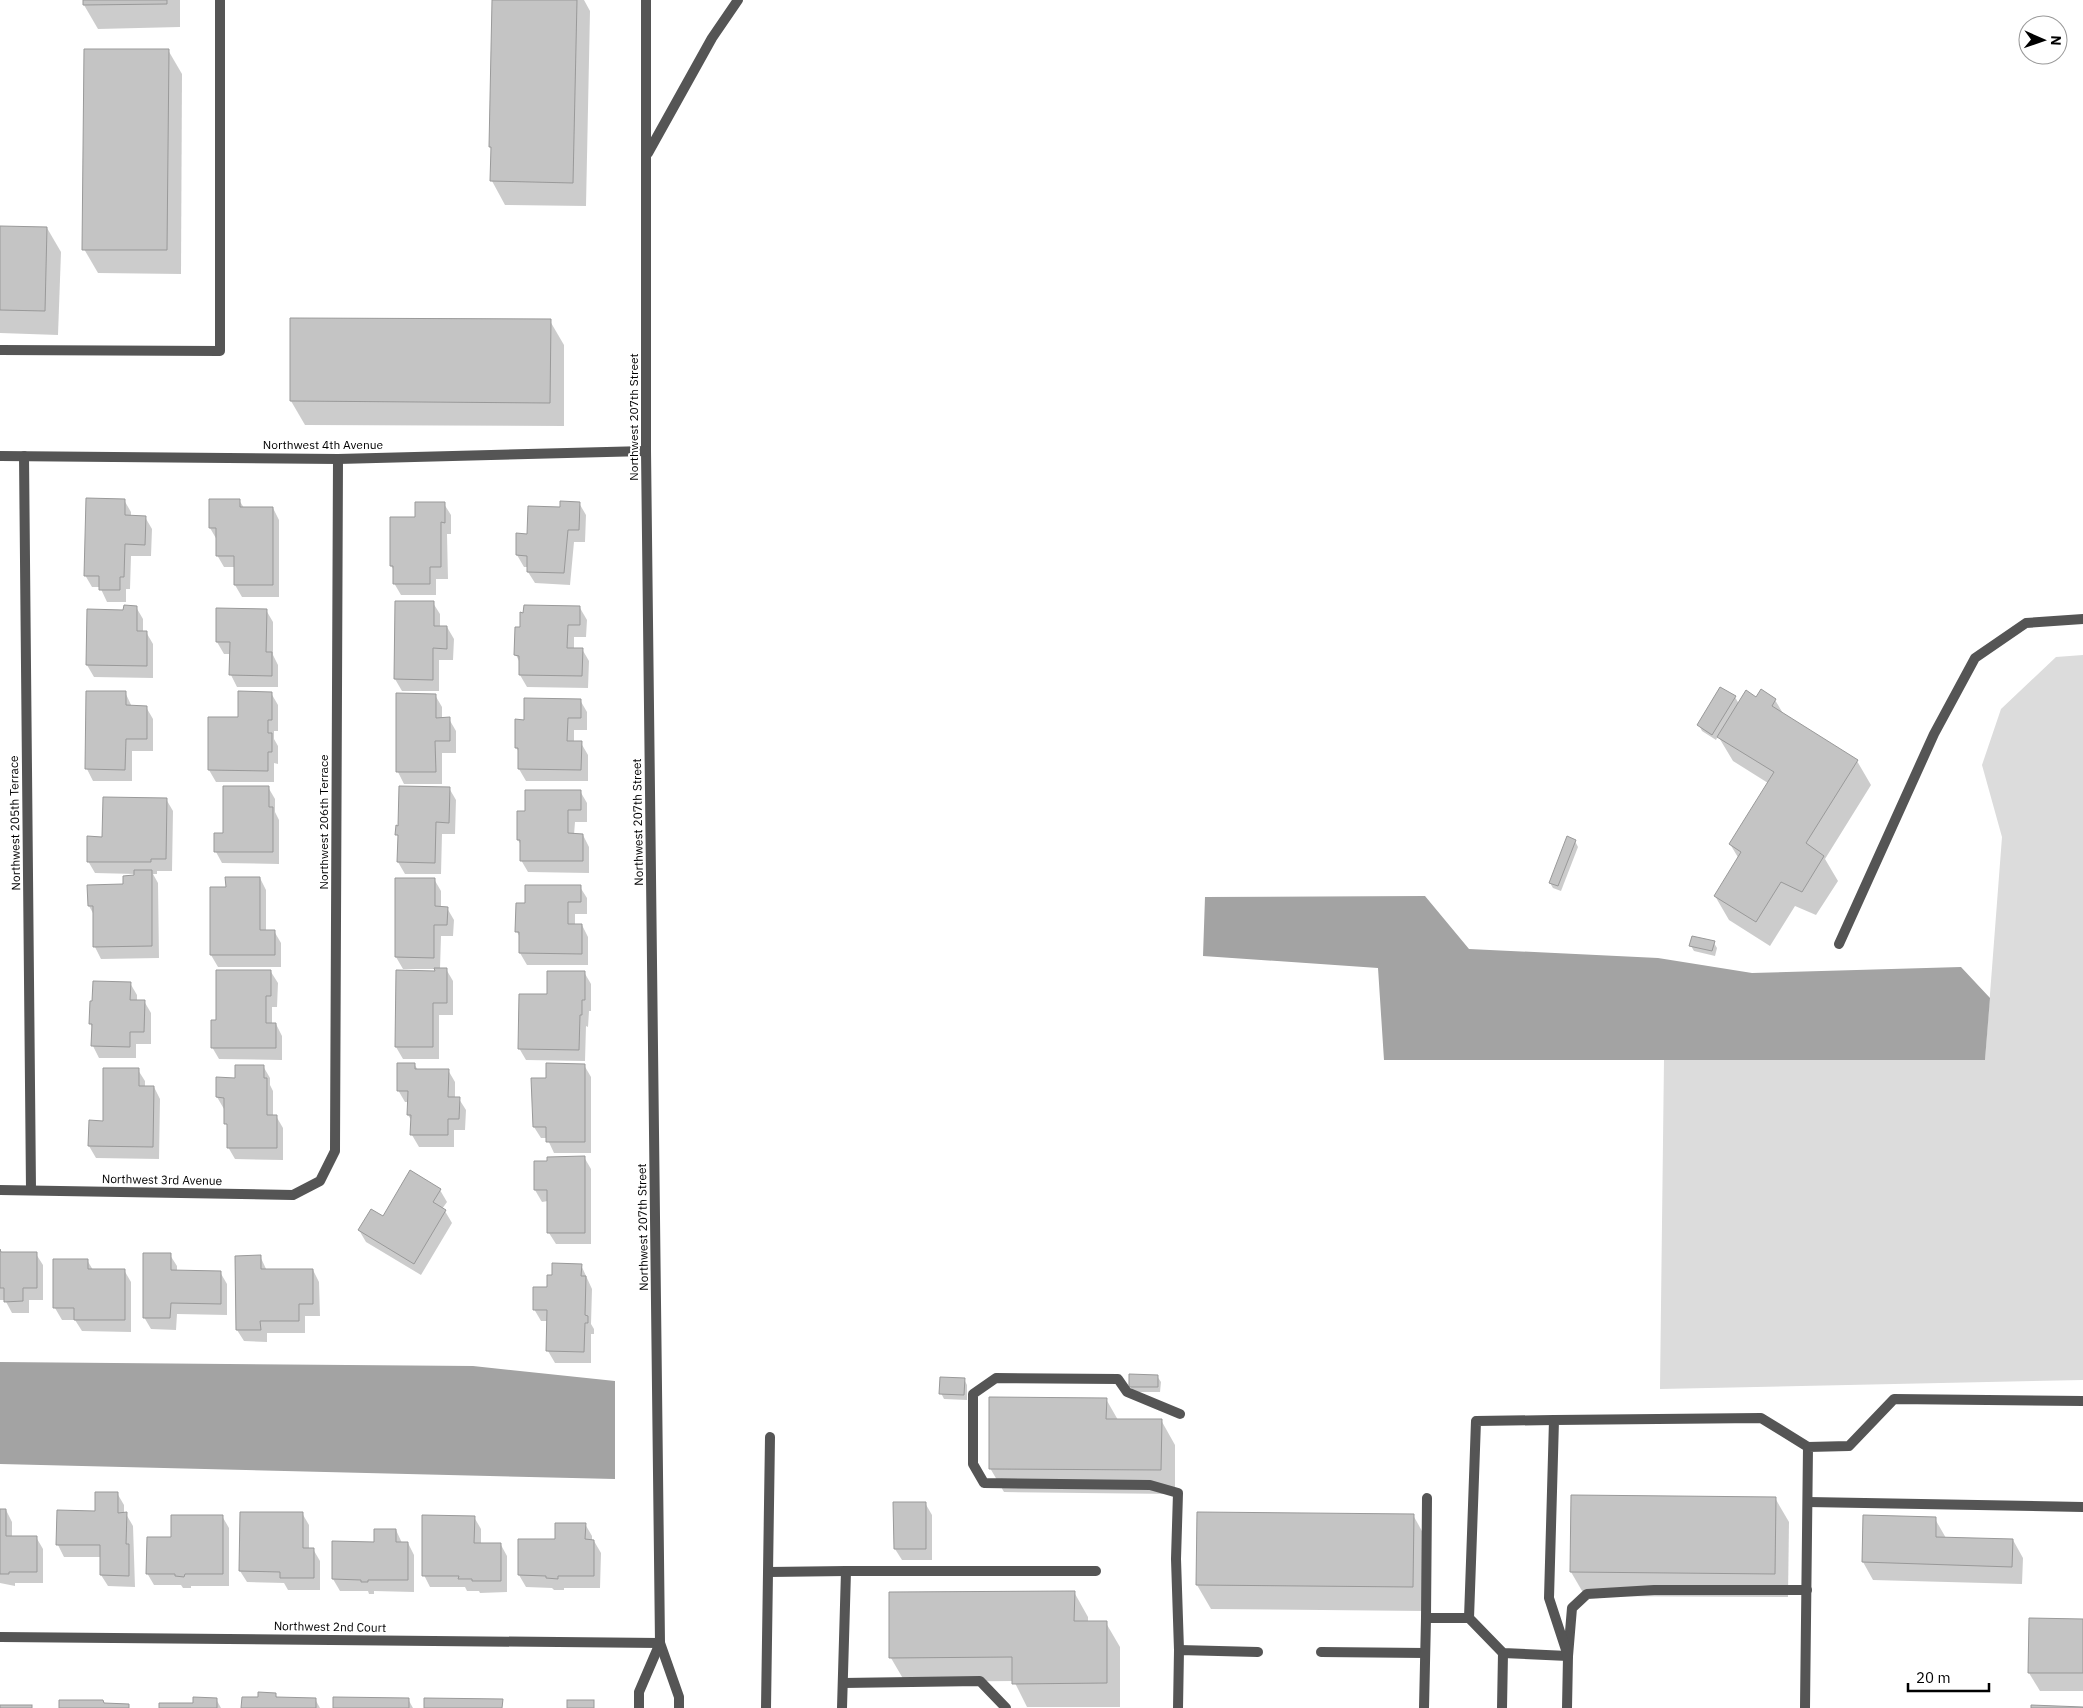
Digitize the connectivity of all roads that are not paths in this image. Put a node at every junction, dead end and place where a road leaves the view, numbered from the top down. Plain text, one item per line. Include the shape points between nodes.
1 (220, 0) edge
2 (646, 0) edge
3 (738, 0) edge
4 (648, 153) junction
5 (0, 350) edge
6 (646, 451) junction
7 (0, 456) edge
8 (24, 456) junction
9 (338, 458) junction
10 (2083, 619) edge
11 (1839, 944) dead end
12 (320, 1181) joint
13 (31, 1189) junction
14 (0, 1190) edge
15 (2083, 1401) edge
16 (1180, 1414) dead end
17 (1554, 1420) junction
18 (770, 1438) dead end
19 (1808, 1447) junction
20 (1427, 1498) dead end
21 (1808, 1502) junction
22 (2083, 1507) edge
23 (1096, 1570) dead end
24 (769, 1572) junction
25 (846, 1572) junction
26 (1807, 1590) junction
27 (1426, 1618) junction
28 (1469, 1618) junction
29 (0, 1637) edge
30 (660, 1643) junction
31 (1179, 1650) junction
32 (1258, 1652) dead end
33 (1321, 1652) dead end
34 (1425, 1653) junction
35 (1503, 1653) junction
36 (1568, 1656) junction
37 (843, 1682) junction
38 (639, 1708) edge
39 (679, 1708) edge
40 (766, 1708) edge
41 (842, 1708) edge
42 (1006, 1708) edge
43 (1178, 1708) edge
44 (1424, 1708) edge
45 (1502, 1708) edge
46 (1567, 1708) edge
47 (1805, 1708) edge

1 - 5 street via 220,351
2 - 4 street, Northwest 207th Street
3 - 4 street via 712,38
4 - 6 street, Northwest 207th Street
6 - 9 street, Northwest 4th Avenue
6 - 30 street, Northwest 207th Street
7 - 8 street, Northwest 4th Avenue
8 - 9 street, Northwest 4th Avenue
8 - 13 street, Northwest 205th Terrace
9 - 12 street, Northwest 206th Terrace via 335,1151
10 - 11 street via 2026,623 1975,658 1934,734
12 - 13 street, Northwest 3rd Avenue via 294,1195
13 - 14 street, Northwest 3rd Avenue
15 - 19 street via 1894,1399 1849,1446
16 - 31 street via 1127,1392 1118,1379 996,1378 973,1394 972,1464 984,1483 1150,1485 1178,1493
17 - 19 street via 1762,1418
17 - 28 street via 1476,1421
17 - 36 street via 1549,1598
18 - 24 street
19 - 21 street
20 - 27 street
21 - 22 street
21 - 26 street
23 - 25 street
24 - 25 street
24 - 40 street
25 - 37 street
26 - 36 street via 1654,1590 1587,1594 1572,1608
26 - 47 street
27 - 28 street
27 - 34 street
28 - 35 street
29 - 30 street, Northwest 2nd Court
30 - 38 street, Northwest 207th Street via 639,1692
30 - 39 street, Northwest 207th Street via 679,1697
31 - 32 street
31 - 43 street
33 - 34 street
34 - 44 street
35 - 36 street
35 - 45 street
36 - 46 street
37 - 41 street
37 - 42 street via 980,1681

